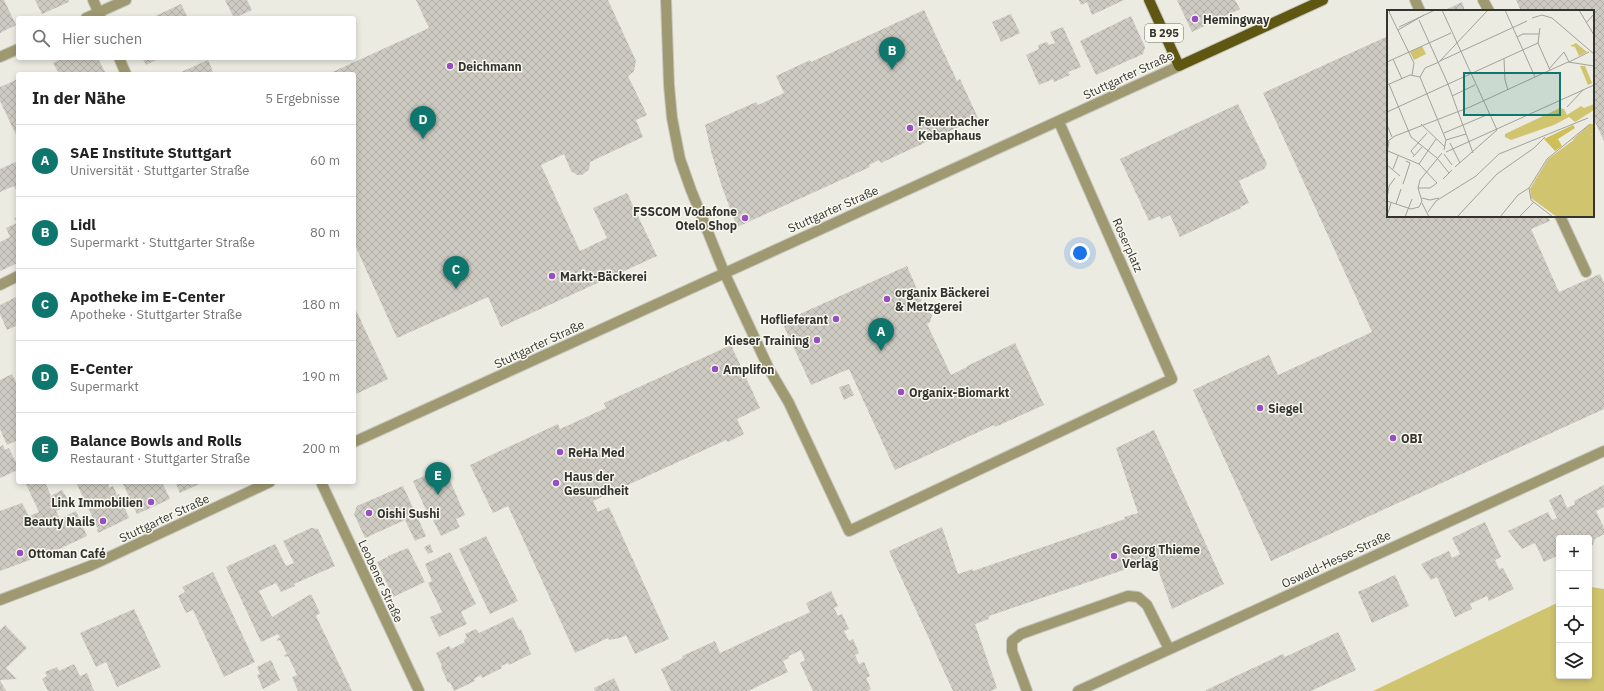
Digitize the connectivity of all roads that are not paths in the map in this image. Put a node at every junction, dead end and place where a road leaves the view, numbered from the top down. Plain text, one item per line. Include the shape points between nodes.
1 (93, 0) edge
2 (126, 0) edge
3 (666, 0) edge
4 (1149, 0) edge
5 (1323, 0) edge
6 (1415, 0) edge
7 (1483, 0) edge
8 (1420, 10) edge
9 (1488, 10) edge
10 (100, 15) edge
11 (16, 50) edge
12 (0, 57) edge
13 (120, 60) edge
14 (1179, 66) junction
15 (125, 72) edge
16 (1059, 122) junction
17 (1560, 217) edge
18 (724, 272) junction
19 (1586, 272) dead end
20 (16, 277) edge
21 (0, 285) edge
22 (356, 441) edge
23 (1604, 451) edge
24 (266, 484) edge
25 (322, 484) edge
26 (0, 600) edge
27 (1169, 649) junction
28 (417, 690) edge
29 (1027, 691) edge
30 (1078, 691) edge

1 - 10 street
2 - 10 street
3 - 18 street via 669,85 680,159
4 - 14 main road, B 295
5 - 14 main road, Stuttgarter Straße
6 - 8 street
7 - 9 street
11 - 12 street
13 - 15 street
14 - 16 street, Stuttgarter Straße
16 - 18 street, Stuttgarter Straße
16 - 18 street, Roserplatz via 1172,379 848,531 789,403 769,369
17 - 19 street
18 - 22 street, Stuttgarter Straße
20 - 21 street
23 - 27 street, Oswald-Hesse-Straße
24 - 26 street, Stuttgarter Straße via 90,566
25 - 28 street, Leobener Straße
27 - 29 street via 1147,605 1138,597 1128,596 1021,634 1012,641 1012,651
27 - 30 street, Oswald-Hesse-Straße

